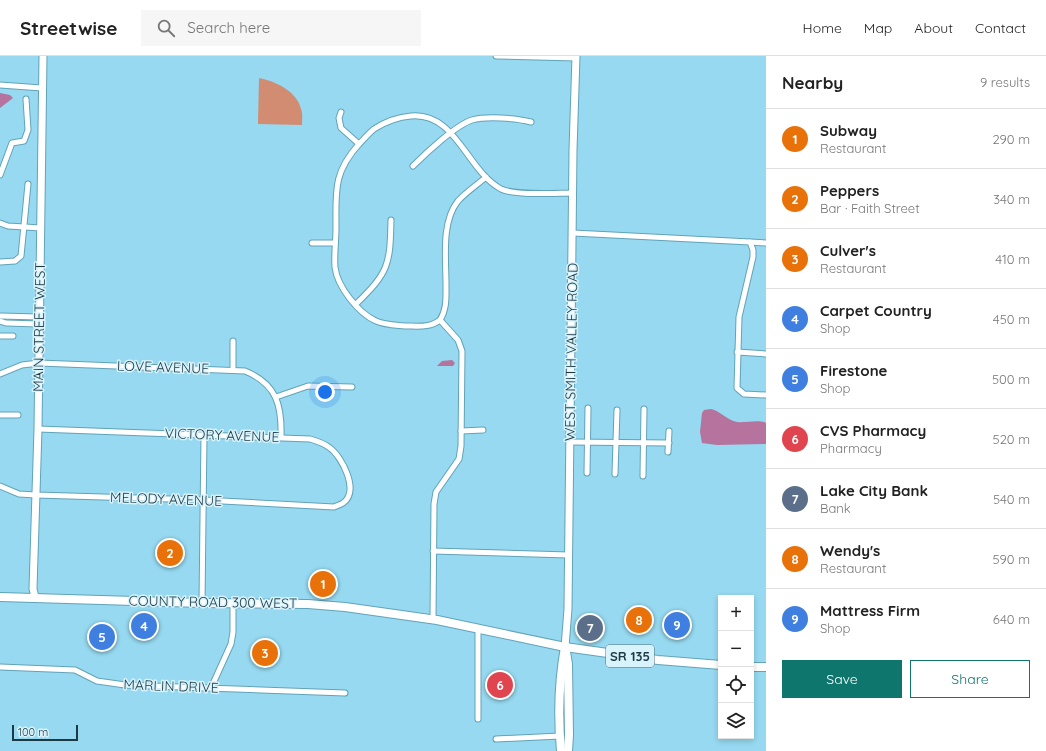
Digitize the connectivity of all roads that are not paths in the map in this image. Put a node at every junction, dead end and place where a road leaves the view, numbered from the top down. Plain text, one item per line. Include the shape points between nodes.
1 (43, 56) edge
2 (496, 56) edge
3 (576, 57) edge
4 (0, 85) edge
5 (42, 88) junction
6 (26, 99) dead end
7 (341, 112) dead end
8 (531, 122) dead end
9 (450, 133) junction
10 (359, 144) junction
11 (413, 166) dead end
12 (0, 175) edge
13 (486, 177) junction
14 (28, 184) dead end
15 (573, 193) junction
16 (391, 220) dead end
17 (0, 223) edge
18 (23, 227) junction
19 (41, 228) junction
20 (573, 233) junction
21 (750, 242) junction
22 (312, 243) dead end
23 (335, 243) junction
24 (766, 243) edge
25 (0, 262) edge
26 (356, 304) junction
27 (0, 316) edge
28 (39, 320) junction
29 (440, 320) junction
30 (0, 321) edge
31 (0, 336) edge
32 (13, 336) dead end
33 (233, 341) dead end
34 (737, 352) junction
35 (766, 354) edge
36 (39, 363) junction
37 (232, 370) junction
38 (0, 374) edge
39 (352, 387) dead end
40 (766, 395) edge
41 (276, 397) junction
42 (588, 408) dead end
43 (644, 409) dead end
44 (617, 410) dead end
45 (0, 414) edge
46 (18, 415) dead end
47 (38, 429) junction
48 (461, 430) junction
49 (483, 430) dead end
50 (669, 431) dead end
51 (204, 434) junction
52 (281, 437) junction
53 (570, 442) junction
54 (588, 442) junction
55 (616, 442) junction
56 (644, 443) junction
57 (668, 443) junction
58 (668, 452) dead end
59 (587, 473) dead end
60 (615, 474) dead end
61 (643, 476) dead end
62 (0, 486) edge
63 (36, 495) junction
64 (203, 500) junction
65 (334, 507) joint
66 (433, 551) junction
67 (569, 555) junction
68 (0, 597) edge
69 (35, 598) junction
70 (202, 603) junction
71 (233, 603) junction
72 (433, 619) junction
73 (478, 628) junction
74 (565, 647) junction
75 (718, 665) edge
76 (754, 666) edge
77 (0, 667) edge
78 (766, 667) edge
79 (211, 688) junction
80 (345, 693) dead end
81 (478, 719) dead end
82 (560, 736) junction
83 (496, 739) dead end
84 (561, 751) edge
85 (568, 751) edge

1 - 5 main road, MAIN STREET WEST
2 - 3 street
3 - 15 main road, WEST SMITH VALLEY ROAD
4 - 5 street
5 - 19 main road, MAIN STREET WEST
6 - 12 street via 27,135 24,141 12,143
7 - 10 street via 341,128
8 - 9 street via 478,119
9 - 10 street via 434,119 408,116 380,126
9 - 11 street
9 - 13 street
10 - 23 street via 346,159 338,176
13 - 15 street via 499,188 510,192
13 - 29 street via 458,201 451,216 446,250 445,309
14 - 18 street
15 - 20 main road, WEST SMITH VALLEY ROAD
16 - 26 street via 388,264 384,273
17 - 18 street
18 - 19 street
18 - 25 street via 20,258
19 - 28 main road, MAIN STREET WEST
20 - 21 street
20 - 53 main road, WEST SMITH VALLEY ROAD
21 - 24 street
21 - 34 street via 753,257 739,317
22 - 23 street
23 - 26 street via 338,279
26 - 29 street via 371,318 386,324 429,326
27 - 28 street
28 - 30 street via 6,323
28 - 36 main road, MAIN STREET WEST
29 - 48 street via 458,340 462,351
31 - 32 street
33 - 37 street
34 - 35 street
34 - 40 street via 737,388 744,394
36 - 37 street, LOVE AVENUE
36 - 38 street, LOVE AVENUE via 22,365
36 - 47 main road, MAIN STREET WEST
37 - 41 street, LOVE AVENUE via 245,371 257,376
39 - 41 street via 308,386
41 - 52 street, LOVE AVENUE via 281,417
42 - 54 street
43 - 56 street
44 - 55 street
45 - 46 street
47 - 51 street, VICTORY AVENUE
47 - 63 main road, MAIN STREET WEST
48 - 49 street
48 - 66 street via 459,459 436,492
50 - 57 street
51 - 52 street, VICTORY AVENUE
51 - 64 street
52 - 65 street, VICTORY AVENUE via 316,440 339,456 347,474 348,491 343,503
53 - 54 street
53 - 67 main road, WEST SMITH VALLEY ROAD
54 - 55 street
54 - 59 street
55 - 56 street
55 - 60 street
56 - 57 street
56 - 61 street
57 - 58 street
62 - 63 street, MELODY AVENUE via 19,494
63 - 64 street, MELODY AVENUE
63 - 69 main road, MAIN STREET WEST via 33,589
64 - 65 street, MELODY AVENUE
64 - 70 street
66 - 67 street
66 - 72 street
67 - 74 main road, WEST SMITH VALLEY ROAD
68 - 69 main road, COUNTY ROAD 300 WEST / SR 135
69 - 70 main road, COUNTY ROAD 300 WEST / SR 135
70 - 71 main road, COUNTY ROAD 300 WEST / SR 135
71 - 72 main road, COUNTY ROAD 300 WEST / SR 135 via 315,604
71 - 79 street via 231,644
72 - 73 main road, COUNTY ROAD 300 WEST / SR 135
73 - 74 main road, COUNTY ROAD 300 WEST / SR 135
73 - 81 street
74 - 75 main road, SR 135 via 658,660
74 - 82 main road, WEST SMITH VALLEY ROAD
74 - 85 main road, WEST SMITH VALLEY ROAD via 568,664
76 - 78 main road
77 - 79 street, MARLIN DRIVE via 75,670 96,681 125,685
79 - 80 street, MARLIN DRIVE
82 - 83 street
82 - 84 main road, WEST SMITH VALLEY ROAD

